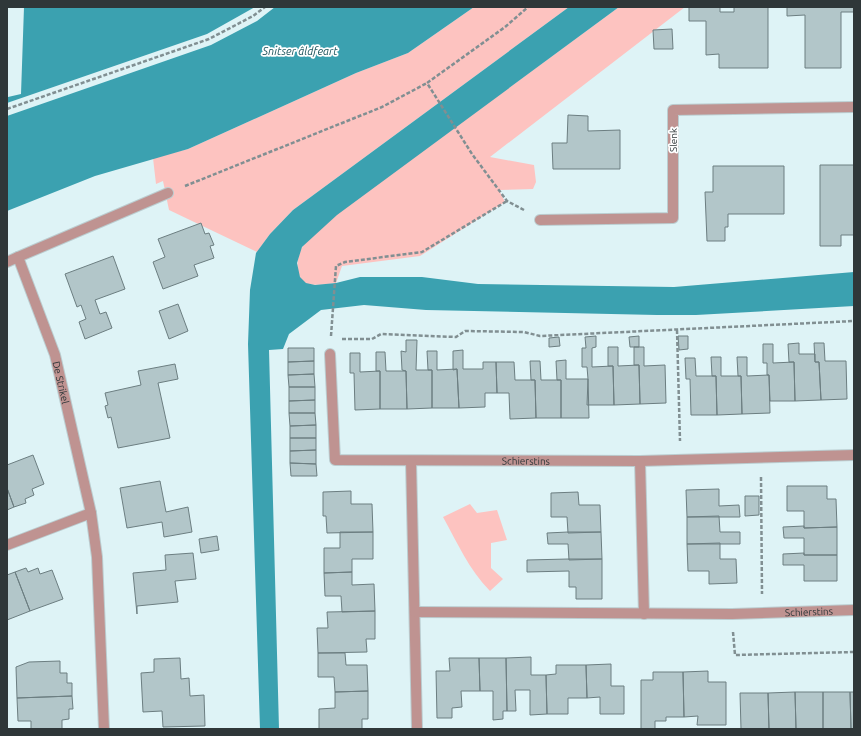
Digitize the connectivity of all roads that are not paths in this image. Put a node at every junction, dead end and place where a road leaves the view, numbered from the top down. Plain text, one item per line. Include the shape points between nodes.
1 (854, 107) edge
2 (168, 193) road end
3 (540, 220) road end
4 (18, 257) junction
5 (7, 262) edge
6 (330, 354) dead end
7 (854, 455) edge
8 (411, 461) junction
9 (640, 461) junction
10 (91, 513) junction
11 (7, 545) edge
12 (854, 610) edge
13 (415, 612) junction
14 (644, 614) junction
15 (417, 728) edge
16 (104, 729) edge

1 - 3 street, Slenk via 673,110 673,218
2 - 4 street
4 - 5 street
4 - 10 street, De Strikel via 55,355
6 - 8 street, Schierstins via 335,460
7 - 9 street, Schierstins
8 - 9 street, Schierstins
8 - 13 street
9 - 14 street
10 - 11 street
10 - 16 street, De Strikel via 97,557
12 - 14 street, Schierstins
13 - 14 street, Schierstins
13 - 15 street

